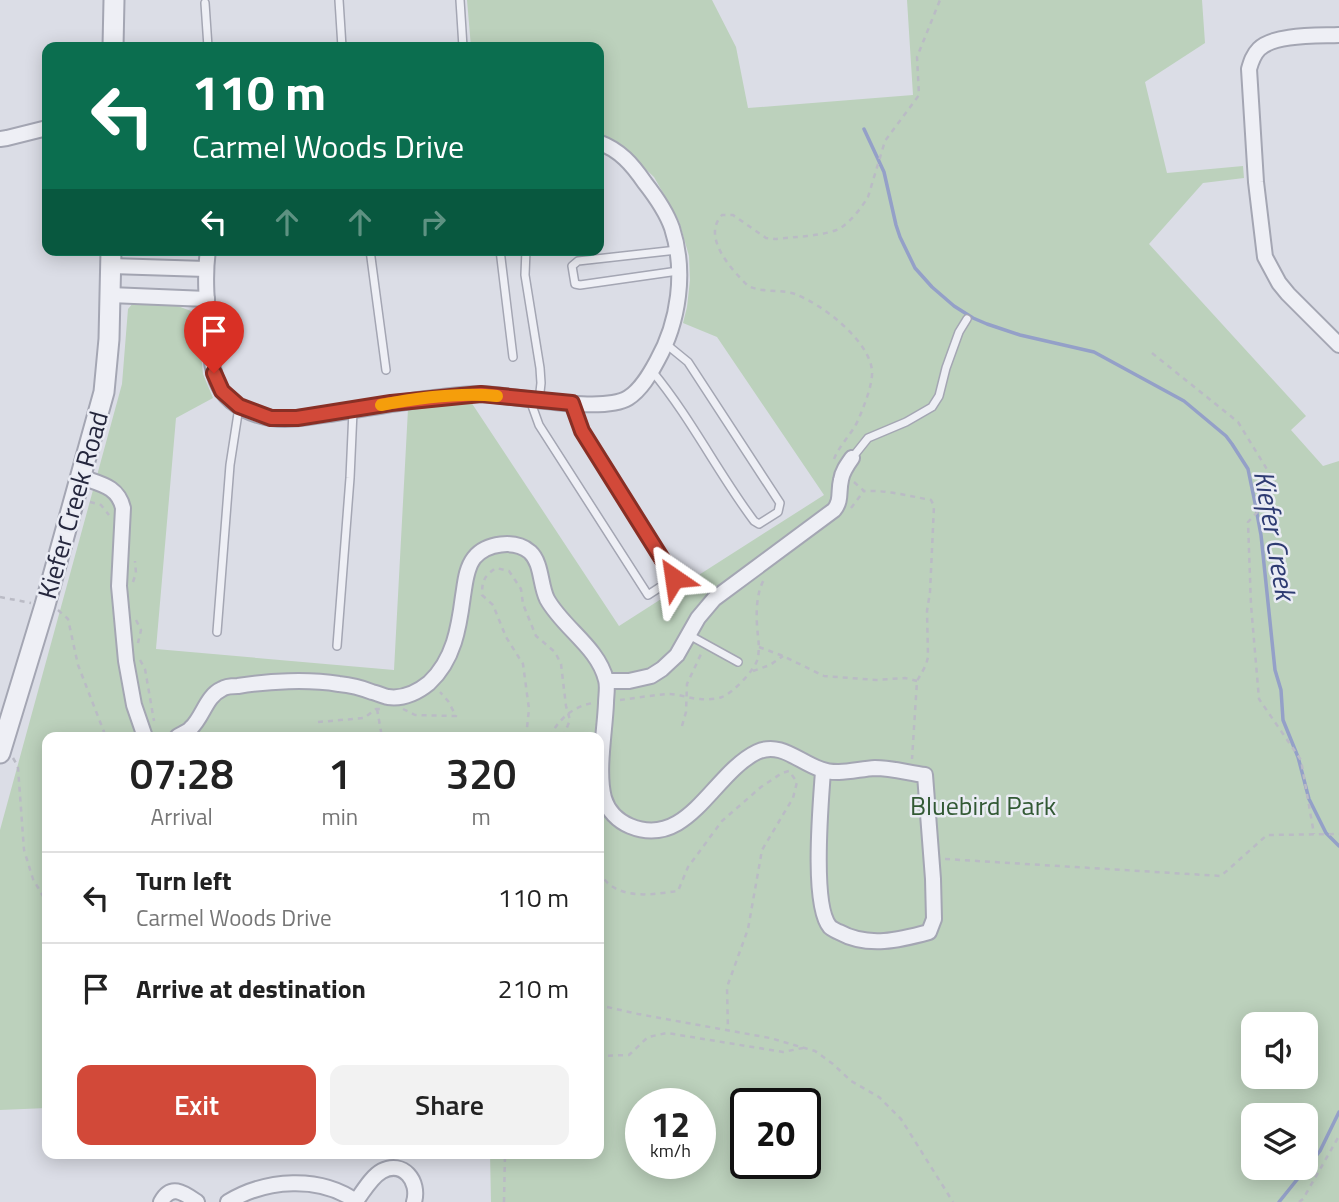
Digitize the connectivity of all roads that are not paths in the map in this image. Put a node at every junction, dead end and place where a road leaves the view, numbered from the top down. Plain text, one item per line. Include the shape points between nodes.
1 (114, 0) edge
2 (339, 0) edge
3 (460, 0) edge
4 (205, 4) dead end
5 (1339, 35) edge
6 (113, 42) edge
7 (208, 42) edge
8 (342, 42) edge
9 (463, 42) edge
10 (42, 119) edge
11 (42, 129) edge
12 (23, 134) junction
13 (0, 139) edge
14 (604, 144) edge
15 (677, 250) junction
16 (207, 256) edge
17 (371, 256) edge
18 (501, 256) edge
19 (526, 256) edge
20 (111, 258) edge
21 (205, 269) junction
22 (679, 271) junction
23 (110, 295) junction
24 (207, 299) junction
25 (967, 318) dead end
26 (666, 344) junction
27 (1339, 345) edge
28 (513, 357) dead end
29 (386, 370) dead end
30 (652, 370) junction
31 (535, 400) junction
32 (572, 403) junction
33 (239, 406) junction
34 (353, 410) junction
35 (852, 458) joint
36 (81, 477) junction
37 (217, 632) dead end
38 (689, 635) junction
39 (337, 646) dead end
40 (737, 662) dead end
41 (607, 681) junction
42 (143, 732) edge
43 (191, 732) edge
44 (604, 732) edge
45 (0, 753) edge
46 (822, 771) junction
47 (604, 799) edge
48 (162, 1202) edge
49 (197, 1202) edge
50 (228, 1202) edge
51 (357, 1202) edge
52 (414, 1202) edge

1 - 6 street
2 - 8 lane
3 - 9 lane
4 - 7 lane
5 - 27 street via 1271,42 1259,48 1248,69 1265,257 1288,294
10 - 12 street
11 - 12 street
12 - 13 street
14 - 15 street via 624,156 647,184 672,228
15 - 22 street
15 - 22 lane via 578,261 572,266 573,281 580,285
16 - 21 street
17 - 29 lane
18 - 28 lane
19 - 31 lane via 541,383
20 - 21 street
20 - 23 street, Kiefer Creek Road
21 - 24 street
22 - 26 street via 675,315
23 - 24 street
23 - 36 street, Kiefer Creek Road via 104,392
24 - 33 street via 214,373 222,391
25 - 35 lane via 932,407 868,438
26 - 30 street
26 - 30 lane via 688,362 780,503 778,512 759,524 754,522
30 - 32 street via 625,400
31 - 32 street
31 - 32 lane via 539,425 648,595 674,578 582,431
31 - 34 street via 481,394
33 - 34 street via 271,418
33 - 37 lane
34 - 39 lane
35 - 38 street via 842,476 840,503 834,510 714,599
36 - 42 street via 121,497 119,586 134,705
36 - 45 street, Kiefer Creek Road
38 - 40 lane
38 - 41 street via 662,670 629,681
41 - 43 street via 597,660 547,598 536,559 520,547 495,545 473,559 449,658 420,689 407,696 387,697 320,682 229,687 207,702
41 - 44 street
46 - 46 street via 818,877 830,927 865,942 929,932 934,919 925,775 876,768
46 - 47 street via 789,753 759,751 684,820 657,831 626,824 613,815
48 - 49 street via 175,1191
50 - 51 street via 284,1183 331,1189
51 - 52 street via 382,1171 397,1169 416,1186

